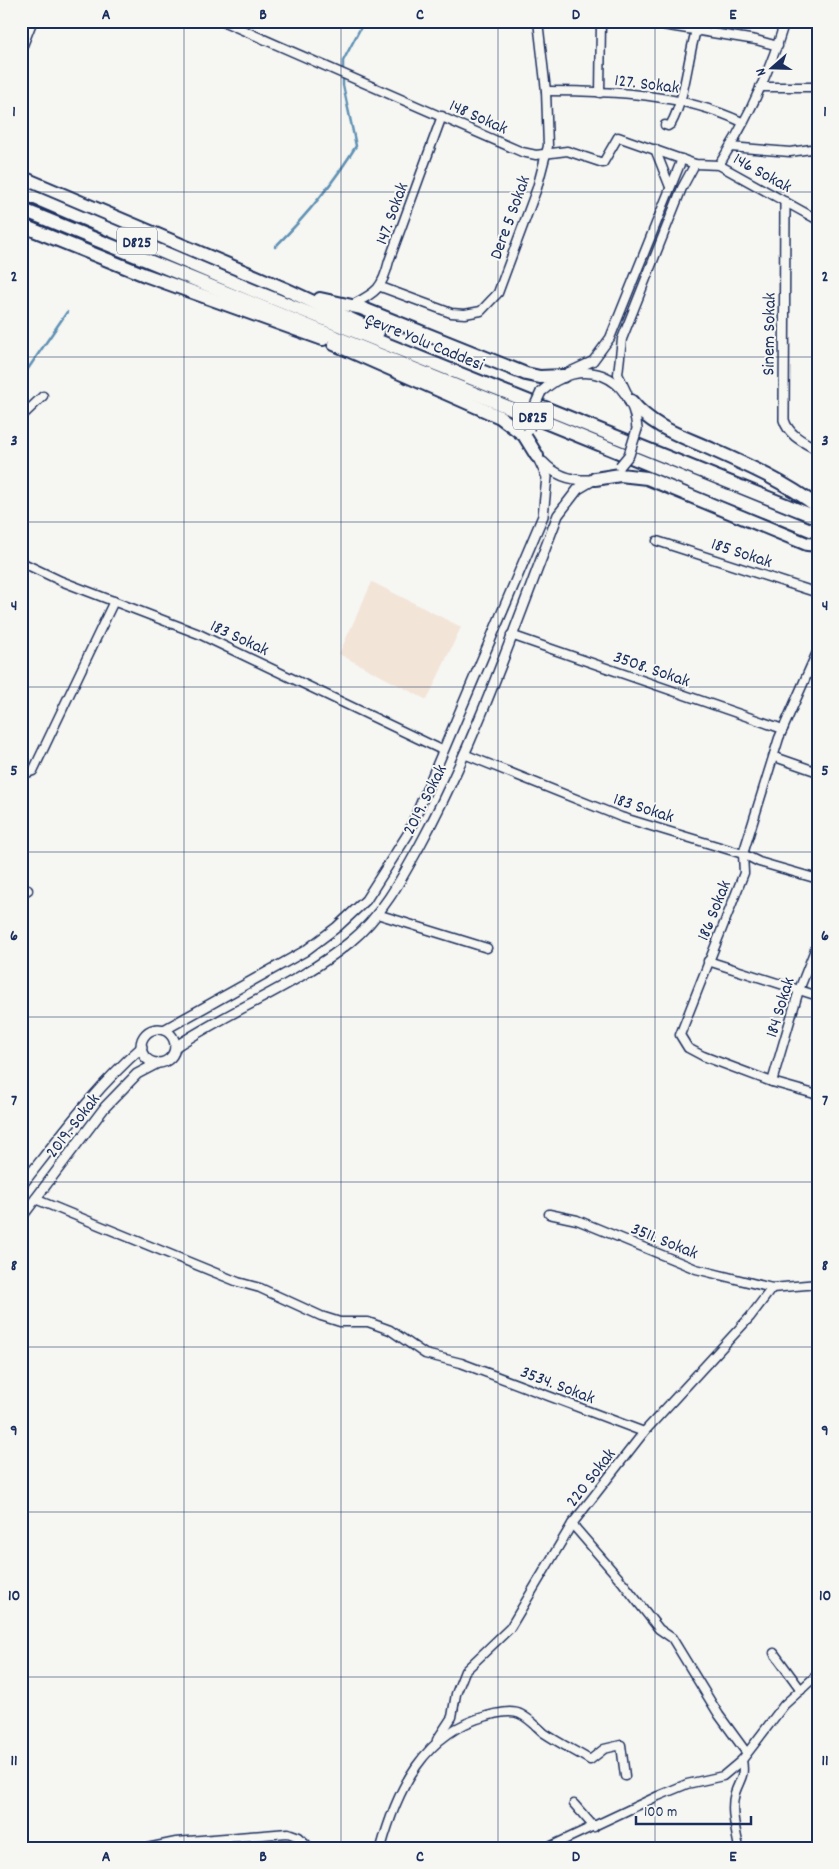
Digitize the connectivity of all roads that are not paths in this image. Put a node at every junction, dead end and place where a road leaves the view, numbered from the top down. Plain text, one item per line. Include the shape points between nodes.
1 (32, 21) edge
2 (222, 21) edge
3 (538, 21) edge
4 (601, 21) edge
5 (638, 21) edge
6 (785, 21) edge
7 (697, 25) edge
8 (778, 46) junction
9 (21, 49) edge
10 (760, 87) junction
11 (818, 87) edge
12 (546, 91) junction
13 (600, 93) junction
14 (681, 102) junction
15 (442, 116) junction
16 (742, 122) junction
17 (665, 125) dead end
18 (730, 147) junction
19 (818, 148) edge
20 (655, 149) junction
21 (547, 153) junction
22 (682, 159) junction
23 (695, 164) junction
24 (719, 164) junction
25 (21, 177) edge
26 (670, 187) junction
27 (21, 192) edge
28 (785, 202) junction
29 (21, 209) edge
30 (818, 220) edge
31 (21, 226) edge
32 (381, 287) junction
33 (296, 294) junction
34 (250, 295) junction
35 (350, 306) junction
36 (323, 339) junction
37 (563, 376) junction
38 (447, 381) junction
39 (43, 396) dead end
40 (524, 399) junction
41 (631, 402) junction
42 (21, 417) edge
43 (818, 450) edge
44 (538, 456) junction
45 (595, 479) junction
46 (818, 507) edge
47 (818, 518) edge
48 (818, 532) edge
49 (657, 541) dead end
50 (818, 545) edge
51 (21, 562) edge
52 (818, 593) edge
53 (114, 602) junction
54 (511, 635) junction
55 (818, 650) edge
56 (783, 729) junction
57 (442, 750) junction
58 (464, 754) junction
59 (775, 757) junction
60 (818, 772) edge
61 (21, 775) edge
62 (743, 854) junction
63 (818, 879) edge
64 (378, 914) junction
65 (818, 942) edge
66 (487, 948) dead end
67 (708, 962) junction
68 (799, 990) junction
69 (818, 996) edge
70 (164, 1030) junction
71 (142, 1047) junction
72 (175, 1047) junction
73 (158, 1063) junction
74 (772, 1082) junction
75 (818, 1095) edge
76 (21, 1186) edge
77 (35, 1199) junction
78 (549, 1214) dead end
79 (21, 1218) edge
80 (818, 1284) edge
81 (772, 1288) junction
82 (644, 1432) junction
83 (572, 1524) junction
84 (774, 1653) dead end
85 (818, 1674) edge
86 (800, 1690) junction
87 (437, 1740) junction
88 (744, 1756) junction
89 (625, 1776) dead end
90 (574, 1804) dead end
91 (594, 1827) junction
92 (189, 1845) edge
93 (147, 1848) edge
94 (310, 1848) edge
95 (381, 1848) edge
96 (546, 1848) edge
97 (739, 1848) edge

1 - 9 street
2 - 15 street, 148 Sokak
3 - 12 street, Dere 5 Sokak
4 - 13 street
5 - 7 street
6 - 8 street
7 - 8 street
7 - 14 street
8 - 10 street
10 - 11 street
10 - 16 street
12 - 13 street, 127. Sokak
12 - 21 street, Dere 5 Sokak
13 - 14 street, 127. Sokak via 658,96
14 - 16 street, 127. Sokak
14 - 17 street via 671,124
15 - 21 street, 148 Sokak via 522,152
15 - 32 street, 147. Sokak
16 - 18 street
18 - 19 street via 790,152
18 - 24 street
20 - 21 street, 148 Sokak via 618,137 603,163 566,151
20 - 22 street, 148 Sokak
20 - 26 street
21 - 32 street, Dere 5 Sokak via 498,293 488,306 474,313 451,313
22 - 23 street, 148 Sokak
22 - 26 street
23 - 24 street, 148 Sokak
23 - 41 street via 682,188 622,339 618,374
24 - 28 street, 146 Sokak
25 - 33 highway
26 - 37 street via 610,338 593,361
27 - 34 highway, Çevre Yolu Caddesi / D825
28 - 30 street, 146 Sokak
28 - 43 street, Sinem Sokak via 784,420 792,434
29 - 34 highway, Çevre Yolu Caddesi / D825
31 - 36 highway via 144,275
32 - 35 street
33 - 35 highway
33 - 40 highway
34 - 38 highway, Çevre Yolu Caddesi / D825
34 - 40 highway, Çevre Yolu Caddesi / D825
35 - 37 highway via 526,374
36 - 38 highway
36 - 44 highway via 500,417 524,435
37 - 41 street via 578,372 602,376 622,388
37 - 44 street, bridge via 541,392 532,410 529,430
38 - 48 highway, Çevre Yolu Caddesi / D825
39 - 42 street
40 - 47 highway, Çevre Yolu Caddesi / D825
41 - 45 street, bridge via 637,429 632,449 620,466
41 - 46 highway via 648,420 748,466
44 - 45 street via 548,468 563,477
44 - 57 street, 2019. Sokak via 548,477 543,516
45 - 50 highway via 620,475 646,478 807,544
45 - 54 street, 2019. Sokak via 578,489 558,514
49 - 52 street, 185 Sokak
51 - 53 street, 183 Sokak
53 - 57 street, 183 Sokak via 199,634
53 - 61 street via 33,771
54 - 56 street, 3508. Sokak
54 - 58 street, 2019. Sokak
55 - 56 street, 186 Sokak
56 - 59 street, 186 Sokak
57 - 70 street, 2019. Sokak via 408,834 366,900 338,927 305,951
58 - 62 street, 183 Sokak via 621,817
58 - 64 street, 2019. Sokak via 419,846
59 - 60 street
59 - 62 street, 186 Sokak
62 - 63 street, 183 Sokak via 759,862
62 - 67 street, 186 Sokak via 744,873
64 - 66 street
64 - 72 street, 2019. Sokak via 351,942 307,974
65 - 68 street, 184 Sokak
67 - 68 street
67 - 74 street, 186 Sokak via 680,1035 688,1048
68 - 69 street
68 - 74 street, 184 Sokak
70 - 71 street, 2019. Sokak via 149,1032
70 - 72 street via 172,1037
71 - 73 street via 149,1060
71 - 76 street, 2019. Sokak via 116,1069
72 - 73 street, 2019. Sokak via 172,1056
73 - 77 street, 2019. Sokak via 137,1074 105,1107
74 - 75 street, 186 Sokak
77 - 79 street, 2019. Sokak
77 - 82 street, 3534. Sokak via 260,1288 321,1316 340,1322 368,1322 390,1330 425,1354 460,1362
78 - 81 street, 3511. Sokak via 577,1220 696,1268
80 - 81 street
81 - 82 street, 220 Sokak via 750,1317
82 - 83 street, 220 Sokak
83 - 87 street, 220 Sokak via 510,1628 465,1671 452,1717
83 - 88 street via 659,1629 672,1638
84 - 86 street
85 - 86 street
86 - 88 street
87 - 89 street via 474,1719 498,1713 520,1713 545,1734 590,1760 604,1749 621,1745
87 - 95 street via 420,1759 393,1809
88 - 91 street via 723,1776 687,1784
88 - 97 street via 744,1774 735,1794
90 - 91 street
91 - 96 street
92 - 93 street
92 - 94 street via 288,1833 299,1837

